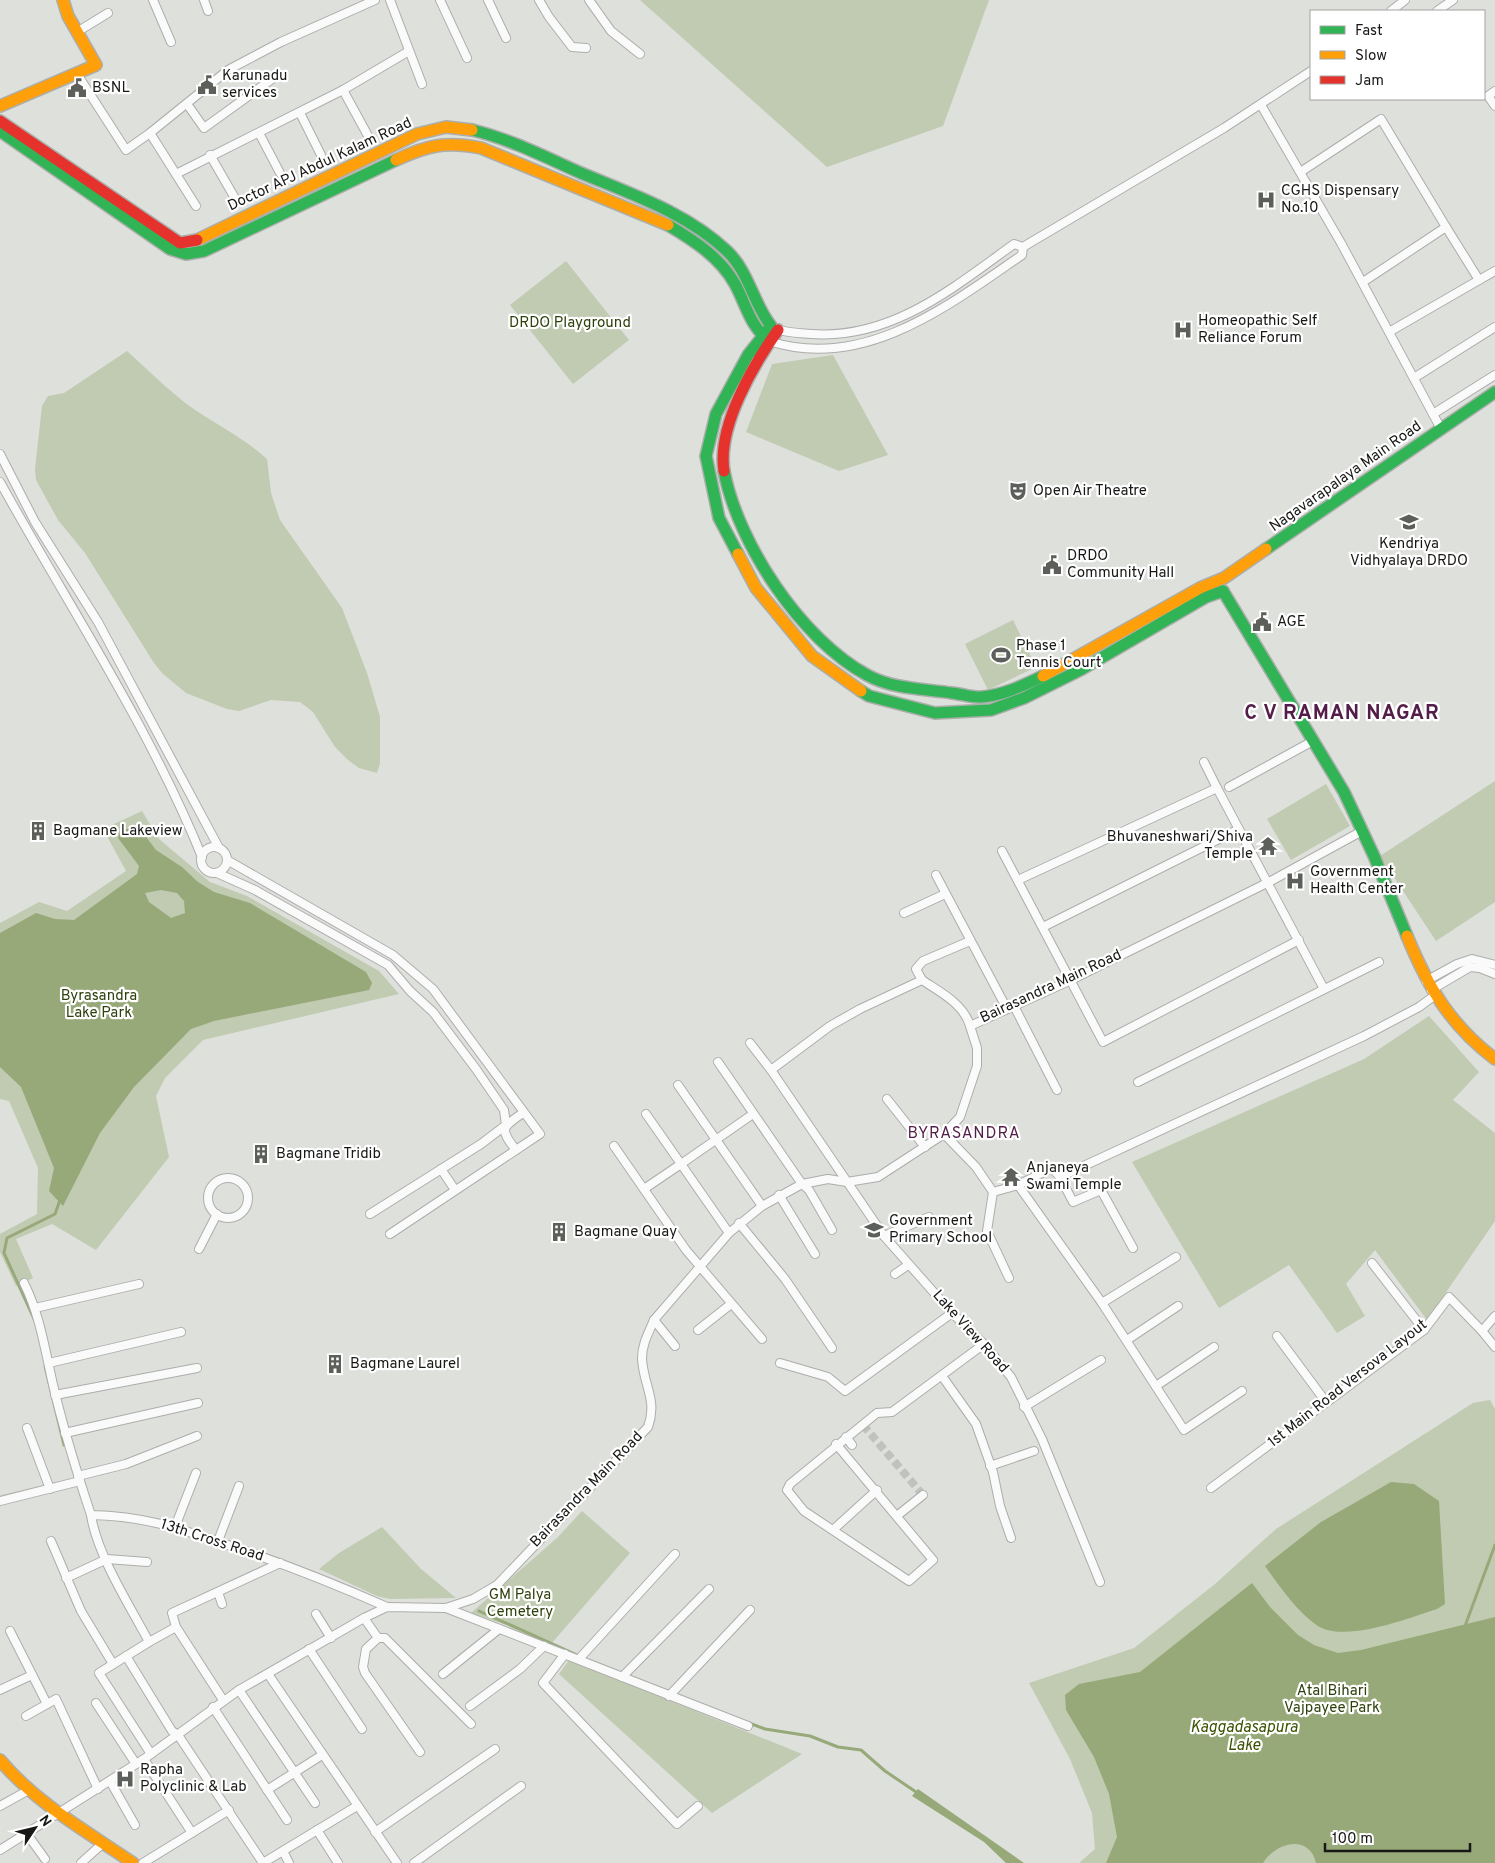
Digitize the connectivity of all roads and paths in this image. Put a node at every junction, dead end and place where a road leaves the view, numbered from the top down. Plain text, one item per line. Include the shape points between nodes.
1 (63, 0) edge
2 (153, 0) edge
3 (204, 0) edge
4 (375, 0) edge
5 (440, 0) edge
6 (488, 0) edge
7 (539, 0) edge
8 (589, 0) edge
9 (1405, 0) edge
10 (1453, 0) edge
11 (392, 1) edge
12 (1392, 10) edge
13 (1438, 10) edge
14 (208, 11) dead end
15 (108, 13) dead end
16 (77, 32) junction
17 (506, 38) dead end
18 (171, 42) dead end
19 (586, 48) dead end
20 (409, 51) junction
21 (640, 54) dead end
22 (467, 58) dead end
23 (1310, 72) edge
24 (77, 74) junction
25 (272, 79) dead end
26 (422, 84) dead end
27 (343, 90) junction
28 (1495, 91) edge
29 (188, 104) junction
30 (1261, 105) junction
31 (0, 106) edge
32 (1495, 106) edge
33 (300, 113) junction
34 (0, 121) edge
35 (0, 131) edge
36 (150, 133) junction
37 (259, 133) junction
38 (367, 134) dead end
39 (321, 155) dead end
40 (210, 156) junction
41 (1302, 171) junction
42 (280, 173) dead end
43 (176, 174) junction
44 (236, 200) dead end
45 (196, 206) dead end
46 (1446, 226) junction
47 (147, 227) junction
48 (1022, 247) junction
49 (980, 268) junction
50 (1495, 271) edge
51 (988, 278) junction
52 (1479, 280) junction
53 (1363, 282) junction
54 (1495, 327) edge
55 (774, 328) junction
56 (1390, 332) junction
57 (766, 339) junction
58 (1495, 375) edge
59 (1414, 378) junction
60 (1495, 392) edge
61 (1433, 414) junction
62 (1441, 429) junction
63 (0, 454) edge
64 (0, 482) edge
65 (1224, 578) junction
66 (1224, 592) junction
67 (1075, 658) junction
68 (1082, 669) junction
69 (1313, 741) junction
70 (1204, 762) dead end
71 (1229, 787) dead end
72 (1217, 788) junction
73 (1239, 830) junction
74 (1362, 831) junction
75 (219, 848) junction
76 (1002, 851) dead end
77 (202, 857) junction
78 (227, 860) junction
79 (216, 872) junction
80 (936, 875) dead end
81 (1018, 880) junction
82 (1269, 882) junction
83 (946, 894) junction
84 (904, 914) dead end
85 (1043, 927) junction
86 (1299, 940) junction
87 (970, 941) junction
88 (1380, 962) dead end
89 (1495, 966) edge
90 (1495, 974) edge
91 (922, 980) junction
92 (1070, 980) junction
93 (1324, 989) junction
94 (1430, 989) junction
95 (1011, 1008) junction
96 (970, 1026) junction
97 (750, 1043) dead end
98 (1495, 1059) edge
99 (718, 1062) dead end
100 (771, 1070) junction
101 (1138, 1082) dead end
102 (678, 1085) dead end
103 (1057, 1090) dead end
104 (887, 1099) dead end
105 (523, 1112) junction
106 (646, 1114) dead end
107 (753, 1114) junction
108 (506, 1125) junction
109 (944, 1134) junction
110 (716, 1140) junction
111 (614, 1146) dead end
112 (925, 1148) junction
113 (516, 1150) junction
114 (681, 1164) junction
115 (441, 1169) junction
116 (1060, 1177) junction
117 (847, 1182) junction
118 (802, 1184) junction
119 (1018, 1184) junction
120 (644, 1189) junction
121 (455, 1190) junction
122 (993, 1192) junction
123 (779, 1195) junction
124 (762, 1206) junction
125 (216, 1214) junction
126 (370, 1214) dead end
127 (929, 1217) dead end
128 (739, 1223) junction
129 (832, 1230) dead end
130 (729, 1233) junction
131 (390, 1234) dead end
132 (884, 1236) junction
133 (1133, 1248) dead end
134 (199, 1249) dead end
135 (814, 1254) dead end
136 (1176, 1257) dead end
137 (1372, 1263) dead end
138 (908, 1265) junction
139 (699, 1266) junction
140 (895, 1274) dead end
141 (1009, 1278) dead end
142 (24, 1283) dead end
143 (139, 1284) dead end
144 (1102, 1303) junction
145 (731, 1304) junction
146 (1178, 1306) dead end
147 (35, 1308) junction
148 (952, 1313) junction
149 (1495, 1316) edge
150 (654, 1320) junction
151 (698, 1330) dead end
152 (1424, 1330) junction
153 (1482, 1331) junction
154 (181, 1332) dead end
155 (1277, 1336) dead end
156 (762, 1340) dead end
157 (1127, 1340) junction
158 (984, 1344) junction
159 (675, 1346) dead end
160 (1214, 1347) dead end
161 (1495, 1347) edge
162 (832, 1348) dead end
163 (1101, 1360) dead end
164 (48, 1363) junction
165 (780, 1363) dead end
166 (197, 1368) dead end
167 (942, 1376) junction
168 (1156, 1386) junction
169 (1242, 1391) dead end
170 (55, 1395) junction
171 (1326, 1402) junction
172 (198, 1404) dead end
173 (1024, 1407) junction
174 (26, 1428) dead end
175 (65, 1433) junction
176 (197, 1436) dead end
177 (846, 1437) junction
178 (1034, 1451) dead end
179 (990, 1466) junction
180 (196, 1473) dead end
181 (79, 1479) junction
182 (239, 1486) dead end
183 (50, 1488) junction
184 (1212, 1488) dead end
185 (877, 1490) junction
186 (922, 1495) dead end
187 (0, 1501) edge
188 (91, 1515) junction
189 (898, 1515) junction
190 (175, 1527) junction
191 (834, 1529) junction
192 (1011, 1538) dead end
193 (51, 1541) dead end
194 (218, 1541) junction
195 (675, 1554) dead end
196 (107, 1559) junction
197 (147, 1562) dead end
198 (280, 1562) junction
199 (66, 1578) junction
200 (1100, 1582) dead end
201 (709, 1589) dead end
202 (218, 1592) junction
203 (222, 1604) dead end
204 (387, 1607) junction
205 (446, 1608) junction
206 (750, 1610) dead end
207 (316, 1614) dead end
208 (364, 1618) junction
209 (176, 1627) junction
210 (499, 1629) junction
211 (10, 1631) dead end
212 (331, 1638) junction
213 (378, 1638) junction
214 (149, 1642) junction
215 (544, 1646) junction
216 (308, 1649) junction
217 (565, 1654) junction
218 (126, 1656) junction
219 (579, 1659) junction
220 (113, 1664) junction
221 (268, 1674) junction
222 (443, 1674) dead end
223 (32, 1675) junction
224 (622, 1677) junction
225 (0, 1690) edge
226 (239, 1690) junction
227 (669, 1696) junction
228 (223, 1700) junction
229 (96, 1703) dead end
230 (47, 1704) junction
231 (470, 1706) dead end
232 (214, 1707) junction
233 (26, 1716) dead end
234 (471, 1724) dead end
235 (748, 1726) dead end
236 (362, 1729) dead end
237 (178, 1735) junction
238 (496, 1749) dead end
239 (420, 1752) dead end
240 (151, 1754) junction
241 (322, 1755) junction
242 (0, 1760) edge
243 (144, 1760) junction
244 (136, 1764) junction
245 (295, 1772) junction
246 (110, 1781) junction
247 (521, 1786) dead end
248 (98, 1789) junction
249 (267, 1790) junction
250 (27, 1791) junction
251 (315, 1803) dead end
252 (0, 1806) edge
253 (357, 1806) junction
254 (698, 1806) dead end
255 (229, 1810) junction
256 (60, 1813) junction
257 (287, 1820) dead end
258 (135, 1825) dead end
259 (318, 1830) junction
260 (375, 1832) junction
261 (192, 1833) junction
262 (27, 1834) junction
263 (102, 1844) junction
264 (0, 1850) edge
265 (283, 1851) junction
266 (45, 1860) dead end
267 (128, 1862) edge
268 (81, 1863) edge
269 (144, 1863) edge
270 (263, 1863) edge
271 (289, 1863) edge
272 (338, 1863) edge
273 (397, 1863) edge
274 (414, 1863) edge

1 - 16 street
2 - 18 street
3 - 14 street
4 - 29 street via 228,70
5 - 22 street
6 - 17 street
7 - 19 street via 572,47
8 - 21 street via 611,31
9 - 12 street
10 - 13 street
11 - 20 street
15 - 16 street
16 - 24 street via 96,65
20 - 26 street
20 - 27 street
23 - 30 street
24 - 31 street
24 - 36 street via 126,150
25 - 29 street via 204,128
27 - 33 street
27 - 38 street
28 - 32 street via 1488,96
29 - 36 street
30 - 41 street
30 - 48 street
33 - 37 street
33 - 39 street
34 - 47 street, Doctor APJ Abdul Kalam Road
35 - 47 street
36 - 43 street
37 - 40 street
37 - 42 street
40 - 43 street
40 - 44 street
41 - 46 street via 1381,119
41 - 53 street
43 - 45 street
46 - 52 street
46 - 53 street
47 - 55 street, Doctor APJ Abdul Kalam Road via 180,242 190,243 417,134 450,127 484,134 534,153 664,209 702,232 728,252 746,275 756,307
47 - 57 street via 177,253 204,251 422,148 457,143 481,148 666,224 694,241 735,284 745,313
48 - 49 street via 1014,244
48 - 51 street via 1022,254
49 - 51 street
49 - 55 street via 927,305 867,330 838,335
50 - 52 street
51 - 57 street via 921,320 865,343 808,348 781,345
52 - 56 street
53 - 56 street
54 - 59 street
55 - 57 street
56 - 59 street
57 - 67 street, Nagavarapalaya Main Road via 731,419 723,469 738,519 767,574 828,645 867,676 890,684 982,697 1017,687
57 - 68 street via 748,355 722,400 706,456 719,518 735,551 756,588 812,656 869,696 935,713 991,710 1024,698
58 - 61 street
59 - 61 street
60 - 62 street, Nagavarapalaya Main Road
61 - 62 street
62 - 65 street, Nagavarapalaya Main Road
63 - 75 street via 35,522 98,622
64 - 77 street via 77,612 179,804
65 - 66 street
65 - 67 street, Nagavarapalaya Main Road via 1205,585
66 - 68 street via 1206,597
66 - 69 street
67 - 68 street
69 - 71 street
69 - 74 street
70 - 72 street
72 - 73 street
72 - 81 street
73 - 82 street
73 - 85 street
74 - 82 street, Bairasandra Main Road
74 - 94 street
75 - 77 street via 206,850
75 - 78 street via 225,852
76 - 81 street
77 - 79 street via 205,869
78 - 79 street via 223,869
78 - 105 street via 393,955 433,989
79 - 108 street via 255,890 388,965 433,1012 476,1069 504,1110
80 - 83 street
81 - 85 street
82 - 86 street
82 - 92 street, Bairasandra Main Road
83 - 84 street
83 - 87 street
85 - 92 street
86 - 92 street via 1103,1042
86 - 93 street
87 - 91 street via 924,961 916,969
87 - 95 street
88 - 93 street
89 - 94 street via 1472,959 1457,964
90 - 94 street via 1470,967
91 - 96 street via 955,1003 968,1018
91 - 100 street via 830,1026
92 - 95 street, Bairasandra Main Road
93 - 101 street
94 - 98 street via 1478,1048
94 - 116 street via 1419,1007 1364,1036
95 - 96 street, Bairasandra Main Road
95 - 103 street
96 - 109 street, Bairasandra Main Road via 977,1048 977,1066 960,1117
97 - 100 street, Lake View Road
99 - 107 street
100 - 117 street, Lake View Road
102 - 110 street
104 - 112 street
105 - 108 street
105 - 113 street via 540,1134
106 - 114 street
107 - 110 street
107 - 118 street
108 - 113 street via 506,1138
108 - 115 street
109 - 112 street, Bairasandra Main Road
109 - 122 street via 976,1167
110 - 114 street
110 - 124 street
111 - 120 street
112 - 117 street, Bairasandra Main Road via 878,1177
113 - 121 street
114 - 120 street
114 - 130 street
115 - 121 street
115 - 126 street
116 - 119 street via 1052,1168
116 - 133 street via 1073,1202 1100,1190
117 - 118 street, Bairasandra Main Road via 828,1179
117 - 132 street, Lake View Road
118 - 123 street, Bairasandra Main Road
118 - 129 street via 809,1190
119 - 122 street
119 - 144 street
120 - 139 street
121 - 131 street
122 - 141 street via 987,1231
123 - 124 street, Bairasandra Main Road
123 - 135 street
124 - 128 street, Bairasandra Main Road
125 - 125 street via 230,1218 244,1211 248,1196 242,1182 227,1177 213,1184 208,1198
125 - 134 street
127 - 132 street
128 - 130 street, Bairasandra Main Road
128 - 162 street via 785,1279
130 - 139 street, Bairasandra Main Road
132 - 138 street, Lake View Road
136 - 144 street
137 - 152 street
138 - 140 street
138 - 148 street, Lake View Road
139 - 145 street
139 - 150 street, Bairasandra Main Road
142 - 147 street
143 - 147 street
144 - 157 street
145 - 151 street
145 - 156 street
146 - 157 street
147 - 164 street
148 - 158 street, Lake View Road
148 - 165 street via 845,1391 828,1377
149 - 153 street
150 - 159 street
150 - 205 street, Bairasandra Main Road via 642,1356 653,1408 648,1427 497,1584 472,1599
152 - 153 street, 1st Main Road Versova Layout via 1450,1297
152 - 171 street, 1st Main Road Versova Layout
153 - 161 street
154 - 164 street
155 - 171 street
157 - 168 street
158 - 167 street
158 - 173 street, Lake View Road via 1011,1377
160 - 168 street
163 - 173 street
164 - 170 street
166 - 170 street
167 - 177 street via 892,1412 877,1413
167 - 179 street via 976,1424
168 - 169 street via 1184,1430
170 - 175 street
171 - 184 street, 1st Main Road Versova Layout
172 - 175 street
173 - 200 street, Lake View Road via 1042,1439
174 - 183 street
175 - 181 street
176 - 181 street
177 - 177 street via 857,1441
177 - 185 street
177 - 191 street via 787,1490 804,1511
178 - 179 street
179 - 192 street
180 - 190 street
181 - 183 street
181 - 188 street
182 - 194 street
183 - 187 street
185 - 189 street
185 - 191 street
186 - 189 street
188 - 190 street, 13th Cross Road via 125,1516
188 - 196 street via 92,1527
189 - 191 street via 933,1560 909,1581
190 - 194 street, 13th Cross Road
193 - 199 street
194 - 198 street, 13th Cross Road
195 - 219 street
196 - 197 street
196 - 199 street
196 - 214 street
198 - 202 street
198 - 204 street, 13th Cross Road
199 - 220 street via 81,1611
201 - 224 street
202 - 203 street
202 - 209 street via 172,1613
204 - 205 street, Bairasandra Main Road
204 - 208 street, Bairasandra Main Road
205 - 210 street
206 - 227 street
207 - 212 street
208 - 212 street, Bairasandra Main Road
208 - 213 street
209 - 214 street
209 - 228 street
210 - 215 street
210 - 222 street
211 - 223 street
212 - 216 street, Bairasandra Main Road
213 - 234 street via 385,1638
213 - 239 street via 366,1649 365,1673
214 - 218 street
215 - 217 street
215 - 231 street via 520,1669
216 - 221 street, Bairasandra Main Road
216 - 236 street
217 - 219 street
217 - 254 street via 543,1683 677,1824
218 - 220 street
218 - 237 street via 172,1731
219 - 224 street
220 - 240 street via 99,1674
221 - 226 street, Bairasandra Main Road
221 - 241 street
223 - 225 street
223 - 230 street
224 - 227 street
226 - 228 street, Bairasandra Main Road
226 - 245 street
227 - 235 street
228 - 232 street, Bairasandra Main Road
229 - 244 street
230 - 233 street
230 - 248 street via 56,1700
232 - 237 street, Bairasandra Main Road
232 - 249 street
237 - 240 street, Bairasandra Main Road
237 - 255 street
238 - 260 street
240 - 243 street, Bairasandra Main Road
241 - 245 street
241 - 253 street
242 - 250 street
243 - 244 street, Bairasandra Main Road
243 - 261 street
244 - 246 street, Bairasandra Main Road
245 - 249 street
245 - 251 street
246 - 248 street, Bairasandra Main Road
246 - 258 street
247 - 274 street
248 - 256 street, Bairasandra Main Road
249 - 257 street
250 - 252 street
250 - 256 street
253 - 259 street
253 - 260 street
255 - 261 street
255 - 270 street
256 - 262 street, Bairasandra Main Road
256 - 263 street
259 - 265 street
259 - 272 street
260 - 273 street
261 - 269 street
262 - 264 street, Bairasandra Main Road
262 - 266 street
263 - 267 street
263 - 268 street
265 - 270 street
265 - 271 street

